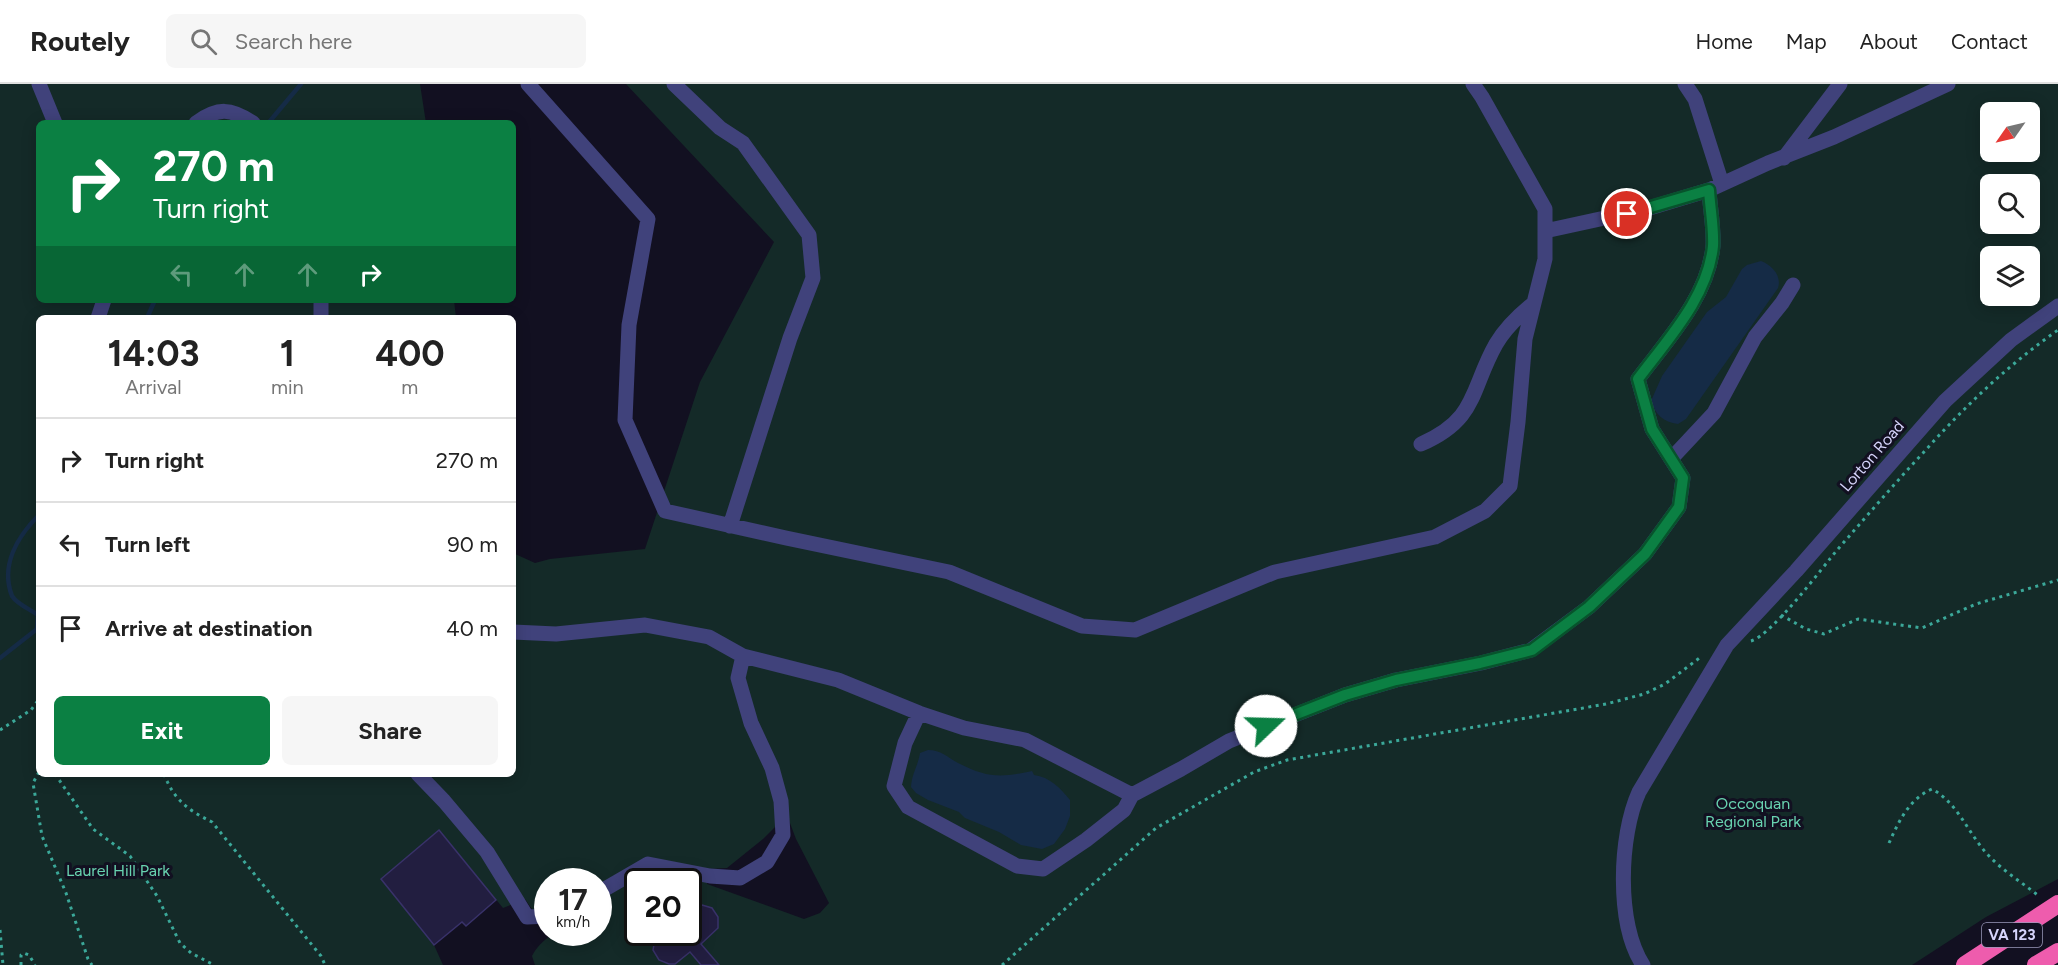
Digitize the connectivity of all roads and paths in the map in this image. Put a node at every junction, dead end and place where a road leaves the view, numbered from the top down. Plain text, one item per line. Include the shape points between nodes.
1 (39, 84) edge
2 (528, 84) edge
3 (674, 84) edge
4 (1473, 84) edge
5 (1685, 84) edge
6 (1840, 84) edge
7 (1948, 84) edge
8 (54, 120) edge
9 (201, 120) edge
10 (249, 120) edge
11 (1784, 158) junction
12 (1715, 187) junction
13 (1545, 231) junction
14 (1793, 285) dead end
15 (1534, 303) junction
16 (2058, 306) edge
17 (2058, 330) edge
18 (1421, 444) dead end
19 (1671, 459) junction
20 (730, 526) junction
21 (2058, 580) edge
22 (1781, 615) junction
23 (516, 632) edge
24 (1754, 640) dead end
25 (1706, 653) dead end
26 (743, 656) junction
27 (36, 703) edge
28 (919, 712) junction
29 (0, 730) edge
30 (36, 777) edge
31 (57, 777) edge
32 (165, 777) edge
33 (421, 777) edge
34 (1132, 795) junction
35 (1888, 843) dead end
36 (612, 884) edge
37 (2055, 906) edge
38 (534, 917) edge
39 (0, 930) edge
40 (2058, 952) edge
41 (3, 965) edge
42 (21, 965) edge
43 (34, 965) edge
44 (92, 965) edge
45 (214, 965) edge
46 (325, 965) edge
47 (1002, 965) edge
48 (1643, 965) edge
49 (1965, 965) edge
50 (2036, 965) edge

1 - 8 street
2 - 20 street via 648,219 629,325 625,420 665,511
3 - 20 street via 720,128 743,143 809,235 813,279 790,338
4 - 13 street via 1545,209
5 - 12 street via 1695,99
6 - 11 street
7 - 11 street
9 - 10 street via 228,110
11 - 12 street
12 - 13 street via 1646,209
12 - 19 street via 1713,246 1704,282 1679,325 1638,379 1652,429
13 - 15 street via 1545,259
14 - 19 street via 1755,337 1714,412
15 - 18 street via 1504,331 1474,397 1452,428
15 - 20 street via 1525,339 1510,486 1485,511 1435,537 1275,572 1135,630 1082,626 949,572
16 - 48 street, Lorton Road via 2011,340 1945,401 1727,645 1639,792 1629,818 1624,851 1625,908 1629,934
17 - 22 path via 1984,389 1879,501
19 - 34 street via 1683,478 1679,507 1645,554 1589,607 1532,650 1345,695 1229,741
21 - 22 path via 1976,604 1922,628 1858,620 1824,634
22 - 24 path
23 - 26 street via 556,634 645,625 709,637
25 - 47 path via 1665,684 1606,705 1287,760 1254,772 1156,828
26 - 28 street via 838,680
26 - 36 street via 738,678 772,768 781,801 783,835 767,862 740,878 648,864
27 - 29 path
28 - 34 street via 964,728 1025,740
28 - 34 street via 905,743 894,786 908,807 1017,866 1043,869 1124,810
30 - 44 path via 33,783 42,837
31 - 45 path via 93,829 130,856 157,896 180,943
32 - 46 path via 171,792 194,813 212,822
33 - 38 street via 487,852 527,917
35 - 37 path via 1909,806 1920,794 1932,789 1944,795 1956,809 1991,858
37 - 49 highway, VA 123
39 - 41 path
40 - 50 highway, VA 123
42 - 43 path via 24,953

